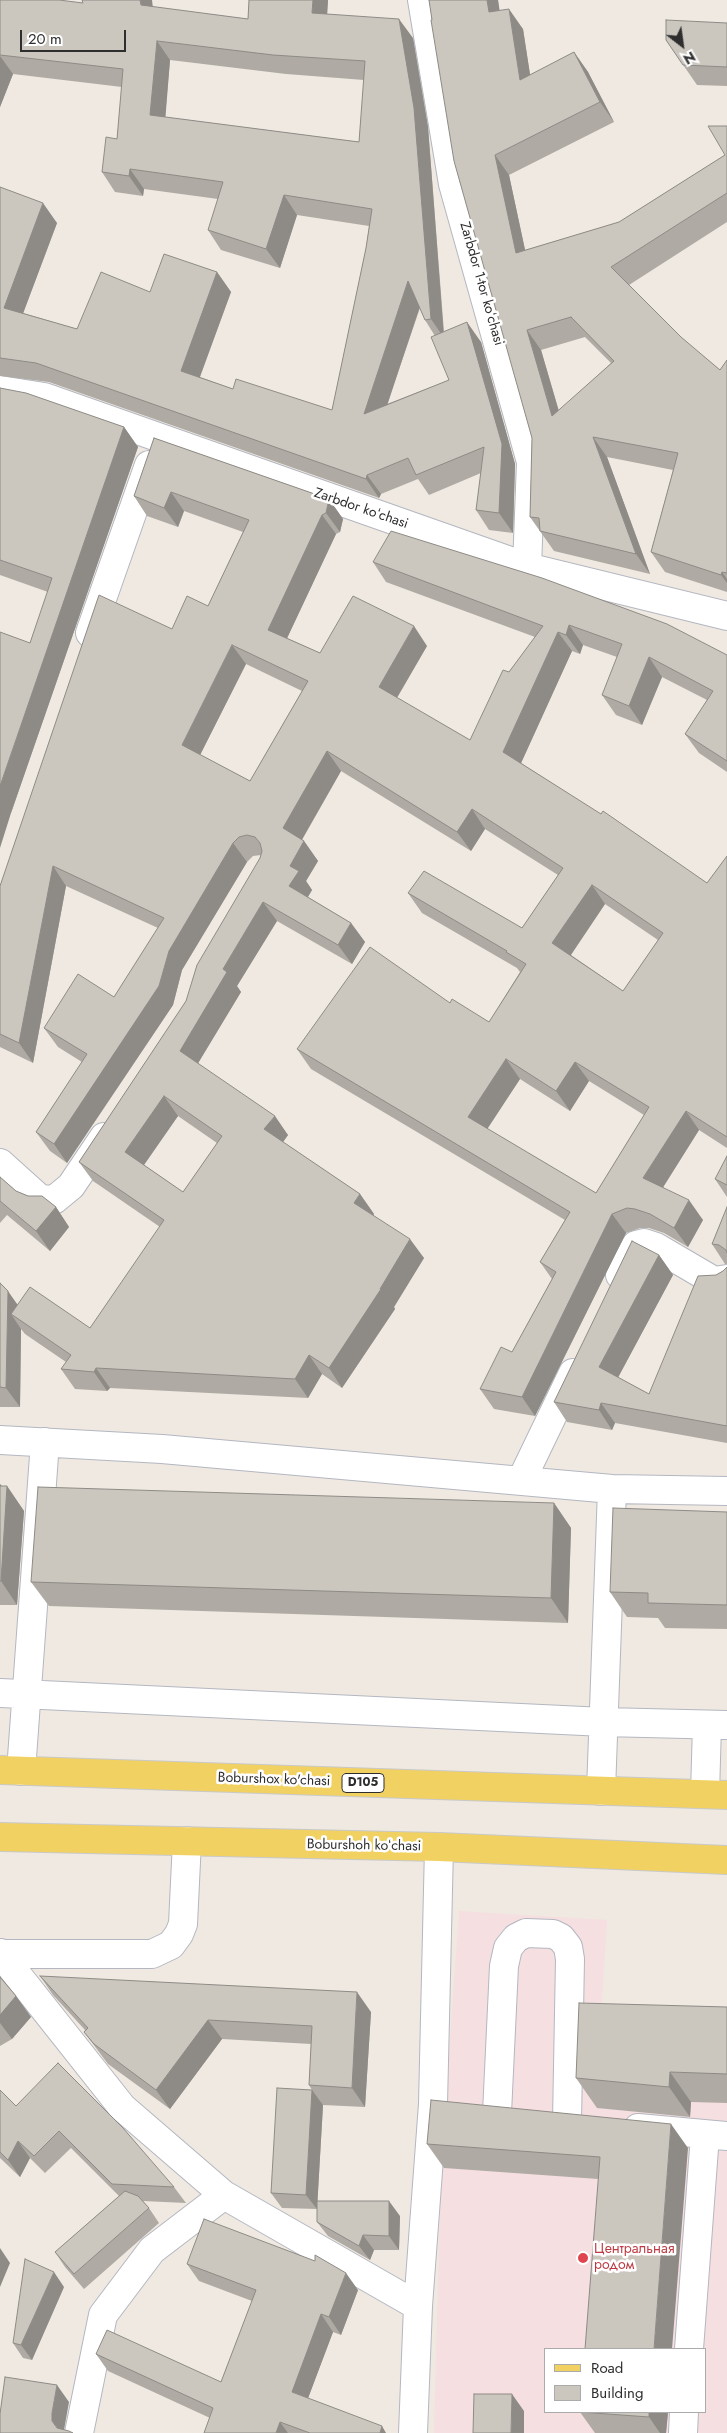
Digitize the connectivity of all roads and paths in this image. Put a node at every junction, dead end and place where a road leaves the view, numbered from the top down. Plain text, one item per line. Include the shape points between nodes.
1 (422, 0) edge
2 (0, 390) edge
3 (158, 438) junction
4 (527, 567) junction
5 (727, 616) edge
6 (81, 660) edge
7 (115, 1120) edge
8 (0, 1163) edge
9 (727, 1279) edge
10 (610, 1295) edge
11 (585, 1348) edge
12 (0, 1440) edge
13 (45, 1442) junction
14 (521, 1481) junction
15 (612, 1489) junction
16 (727, 1491) edge
17 (0, 1693) edge
18 (27, 1694) junction
19 (604, 1722) junction
20 (717, 1725) edge
21 (11, 1771) edge
22 (601, 1791) junction
23 (716, 1795) edge
24 (0, 1837) edge
25 (187, 1841) junction
26 (440, 1847) junction
27 (727, 1860) edge
28 (0, 1954) edge
29 (433, 2104) junction
30 (532, 2117) junction
31 (716, 2135) edge
32 (224, 2195) junction
33 (418, 2306) junction
34 (689, 2348) edge
35 (684, 2413) edge
36 (79, 2433) edge
37 (413, 2433) edge
38 (682, 2433) edge

1 - 4 street, Zarbdor 1-tor koʻchasi via 453,184 531,462
2 - 3 street, Zarbdor koʻchasi via 44,397
3 - 4 street, Zarbdor koʻchasi
3 - 6 street
4 - 5 street, Zarbdor koʻchasi
7 - 8 street via 71,1186 54,1200 40,1198
9 - 10 street via 714,1281 644,1243 636,1245
11 - 14 street
12 - 13 street
13 - 14 street via 162,1449
13 - 18 street
14 - 15 street
15 - 16 street
15 - 19 street
17 - 18 street
18 - 19 street
18 - 21 street
19 - 20 street
19 - 22 street
20 - 23 street
21 - 22 main road, Boburshox ko'chasi / D105
22 - 23 main road, Boburshox ko'chasi / D105
24 - 25 main road, Boburshoh koʻchasi
25 - 26 main road, Boburshoh koʻchasi
25 - 28 street via 183,1924 171,1945 152,1954
26 - 27 main road, Boburshoh koʻchasi
26 - 29 street
28 - 32 street via 122,2107
29 - 30 street
29 - 33 street
30 - 30 street via 504,1966 508,1948 516,1938 526,1933 553,1934 568,1946 570,1959
30 - 31 street
31 - 34 street
32 - 33 street
32 - 36 street via 152,2250 103,2315
33 - 37 street
35 - 38 street

